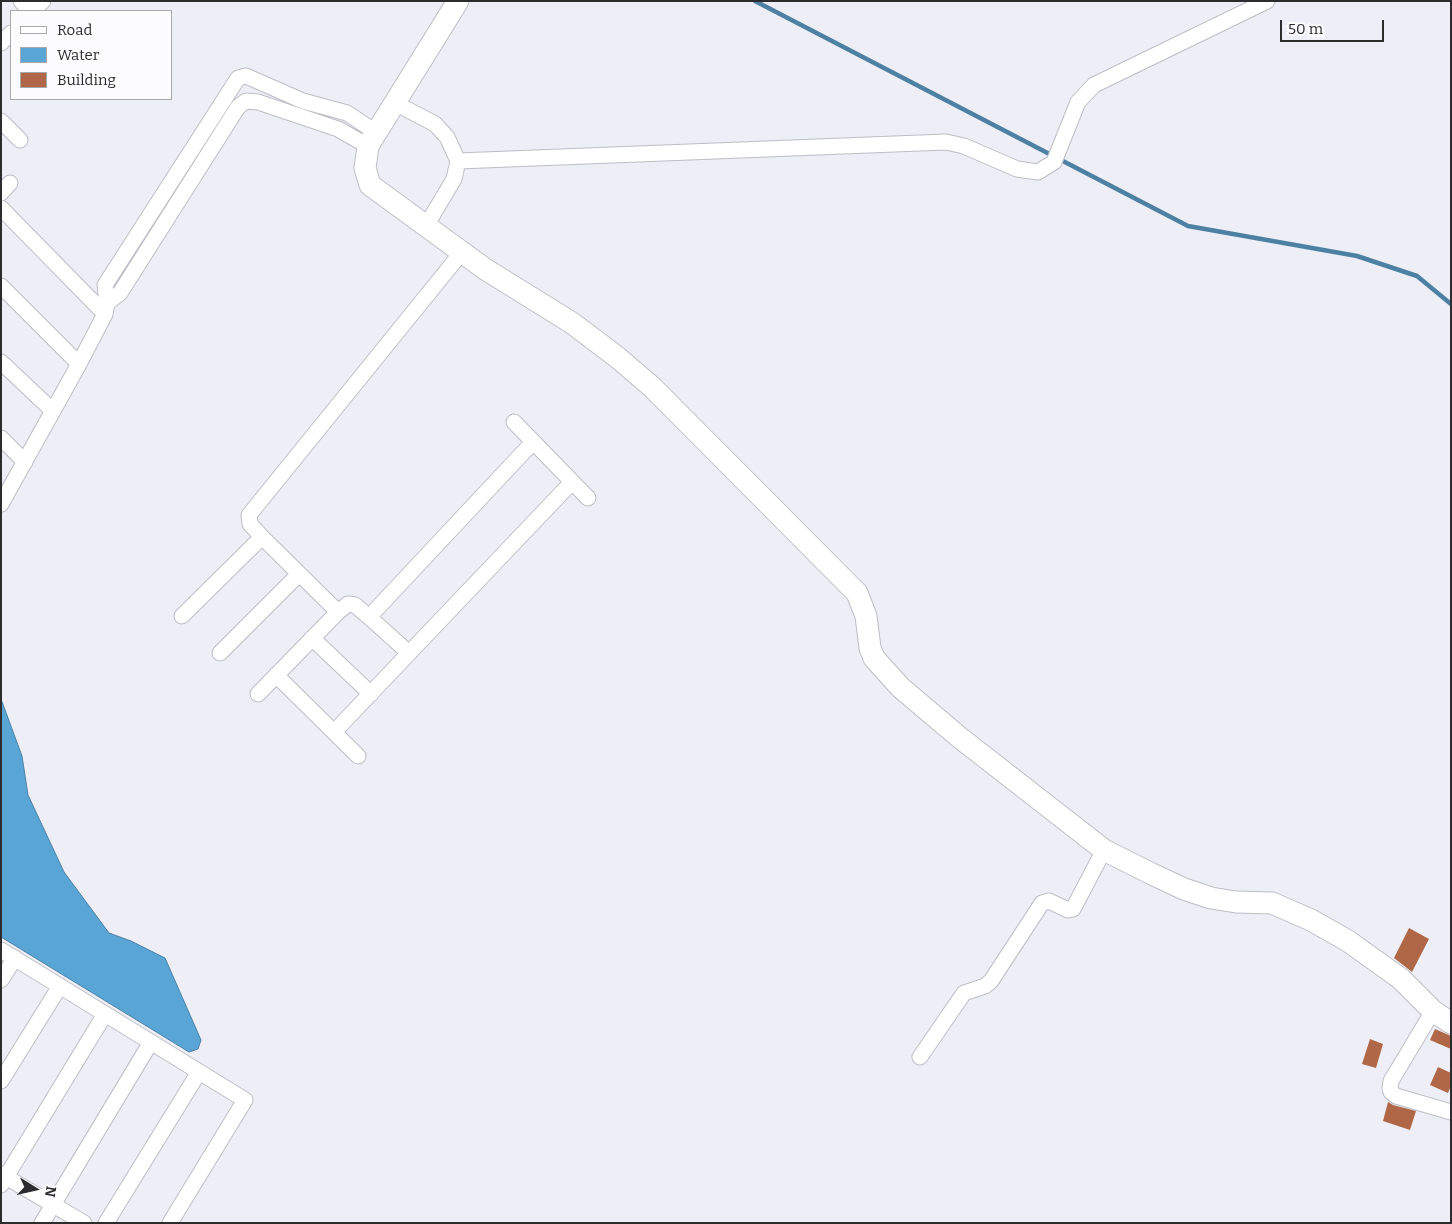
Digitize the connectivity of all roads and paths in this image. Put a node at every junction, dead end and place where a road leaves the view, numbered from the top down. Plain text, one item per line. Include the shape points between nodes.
1 (21, 1) edge
2 (43, 1) edge
3 (458, 1) edge
4 (1267, 1) edge
5 (31, 10) edge
6 (33, 10) edge
7 (10, 34) edge
8 (1, 43) edge
9 (396, 103) junction
10 (1, 121) edge
11 (372, 139) junction
12 (20, 140) dead end
13 (458, 161) junction
14 (1, 208) edge
15 (426, 226) junction
16 (462, 252) junction
17 (1, 286) edge
18 (106, 308) junction
19 (1, 362) edge
20 (79, 364) junction
21 (53, 411) junction
22 (514, 422) dead end
23 (1, 438) edge
24 (533, 442) junction
25 (25, 462) junction
26 (572, 482) junction
27 (588, 498) dead end
28 (1, 504) edge
29 (262, 537) junction
30 (299, 574) junction
31 (338, 612) junction
32 (182, 616) dead end
33 (368, 616) junction
34 (312, 638) junction
35 (220, 653) dead end
36 (409, 653) junction
37 (276, 675) junction
38 (258, 694) dead end
39 (371, 694) junction
40 (334, 732) junction
41 (358, 756) dead end
42 (1104, 850) junction
43 (1, 950) edge
44 (15, 958) junction
45 (1, 980) edge
46 (60, 986) junction
47 (1433, 1011) junction
48 (105, 1014) junction
49 (1451, 1023) edge
50 (151, 1042) junction
51 (920, 1057) dead end
52 (199, 1072) junction
53 (1, 1081) edge
54 (1451, 1112) edge
55 (3, 1178) edge
56 (53, 1204) junction
57 (42, 1223) edge
58 (84, 1223) edge
59 (106, 1223) edge
60 (170, 1223) edge

1 - 5 street
2 - 6 street
3 - 9 street
4 - 13 street via 1094,85 1078,102 1054,162 1038,172 1017,169 964,146 946,142
7 - 8 street
9 - 11 street
9 - 13 street via 435,124 447,137
10 - 12 street
11 - 15 street via 364,168 370,185
11 - 18 street via 258,102 246,101 238,107 120,293
11 - 18 street via 347,114 303,101 246,76 238,78 106,285
13 - 15 street via 454,179
14 - 18 street
15 - 16 street
16 - 29 street via 250,514 250,524
16 - 42 street via 572,323 652,387 857,593 866,616 874,658 900,687 959,738
17 - 20 street
18 - 20 street
19 - 21 street
20 - 21 street
21 - 25 street
22 - 24 street
23 - 25 street
24 - 26 street
24 - 33 street
25 - 28 street
26 - 27 street
26 - 36 street
29 - 30 street
29 - 32 street
30 - 31 street
30 - 35 street
31 - 33 street via 352,604
31 - 34 street
33 - 36 street
34 - 37 street
34 - 39 street
36 - 39 street
37 - 38 street
37 - 40 street
39 - 40 street
40 - 41 street
42 - 47 street via 1212,898 1272,903 1302,916 1348,941 1386,967
42 - 51 street via 1073,909 1068,910 1049,901 1042,903 991,981 964,993
43 - 44 street
44 - 45 street
44 - 46 street
46 - 48 street
46 - 53 street
47 - 49 street
47 - 54 street via 1391,1081 1390,1088 1396,1096
48 - 50 street
48 - 55 street
50 - 52 street
50 - 56 street
52 - 59 street
52 - 60 street via 245,1100
55 - 56 street
56 - 57 street
56 - 58 street

